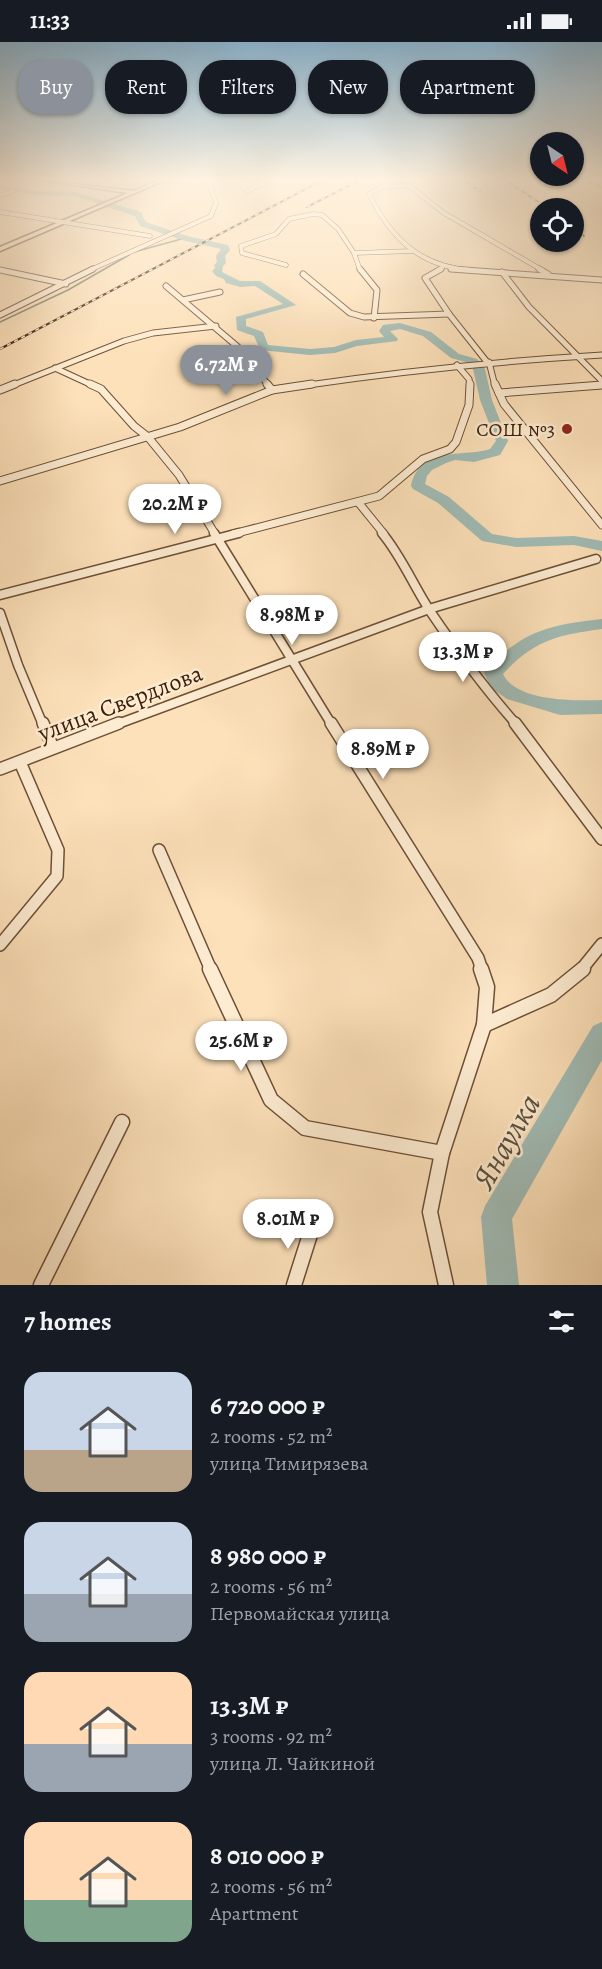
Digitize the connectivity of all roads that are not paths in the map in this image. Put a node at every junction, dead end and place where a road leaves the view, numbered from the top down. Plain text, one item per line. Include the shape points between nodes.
1 (25, 238) edge
2 (162, 238) edge
3 (264, 238) edge
4 (345, 238) edge
5 (401, 238) edge
6 (487, 238) edge
7 (0, 249) edge
8 (413, 251) junction
9 (354, 253) junction
10 (286, 265) dead end
11 (442, 268) junction
12 (0, 270) edge
13 (502, 272) junction
14 (303, 274) dead end
15 (553, 276) junction
16 (602, 280) edge
17 (66, 284) junction
18 (166, 286) dead end
19 (220, 292) dead end
20 (183, 300) junction
21 (450, 314) junction
22 (0, 315) edge
23 (374, 318) junction
24 (216, 326) junction
25 (602, 355) edge
26 (576, 356) junction
27 (485, 362) junction
28 (461, 365) junction
29 (55, 368) junction
30 (602, 383) edge
31 (0, 390) edge
32 (272, 390) junction
33 (499, 393) junction
34 (148, 437) junction
35 (0, 481) edge
36 (358, 502) junction
37 (602, 525) edge
38 (218, 537) junction
39 (596, 559) dead end
40 (0, 595) edge
41 (429, 609) junction
42 (0, 613) edge
43 (291, 660) junction
44 (53, 748) junction
45 (20, 762) junction
46 (0, 769) edge
47 (602, 838) edge
48 (159, 850) dead end
49 (602, 944) edge
50 (0, 945) edge
51 (484, 1025) junction
52 (122, 1122) dead end
53 (442, 1153) junction
54 (313, 1225) dead end
55 (41, 1285) edge
56 (294, 1285) edge
57 (446, 1285) edge

1 - 7 street
2 - 17 street
3 - 10 street via 241,246 242,253
4 - 9 street
5 - 8 street
6 - 15 street
8 - 9 street
8 - 11 street
9 - 23 street via 360,270 377,290
11 - 13 street
11 - 21 street via 425,278
12 - 17 street
13 - 15 street
13 - 26 street
14 - 23 street via 350,313
15 - 16 street
17 - 22 street
18 - 20 street
19 - 20 street
20 - 24 street
21 - 23 street
21 - 27 street
24 - 29 street via 153,333
24 - 32 street
25 - 26 street
26 - 27 street
26 - 30 street
27 - 28 street
27 - 33 street
28 - 32 street
28 - 36 street via 469,379 469,405 456,442 450,449 423,459 379,496
29 - 31 street
29 - 34 street via 100,389
30 - 33 street
32 - 34 street
33 - 37 street
34 - 35 street
34 - 38 street via 180,474
36 - 38 street
36 - 41 street via 394,547
38 - 40 street
38 - 43 street
39 - 41 street, улица Свердлова
41 - 43 street, улица Свердлова
41 - 47 street via 482,685 529,739
42 - 44 street
43 - 44 street, улица Свердлова
43 - 51 street via 478,958 487,987
44 - 45 street, улица Свердлова
45 - 46 street, улица Свердлова
45 - 50 street via 58,850 57,876
48 - 53 street via 271,1100 304,1128
49 - 51 street via 589,966 543,1001
51 - 53 street
52 - 55 street
53 - 57 street via 430,1212
54 - 56 street

